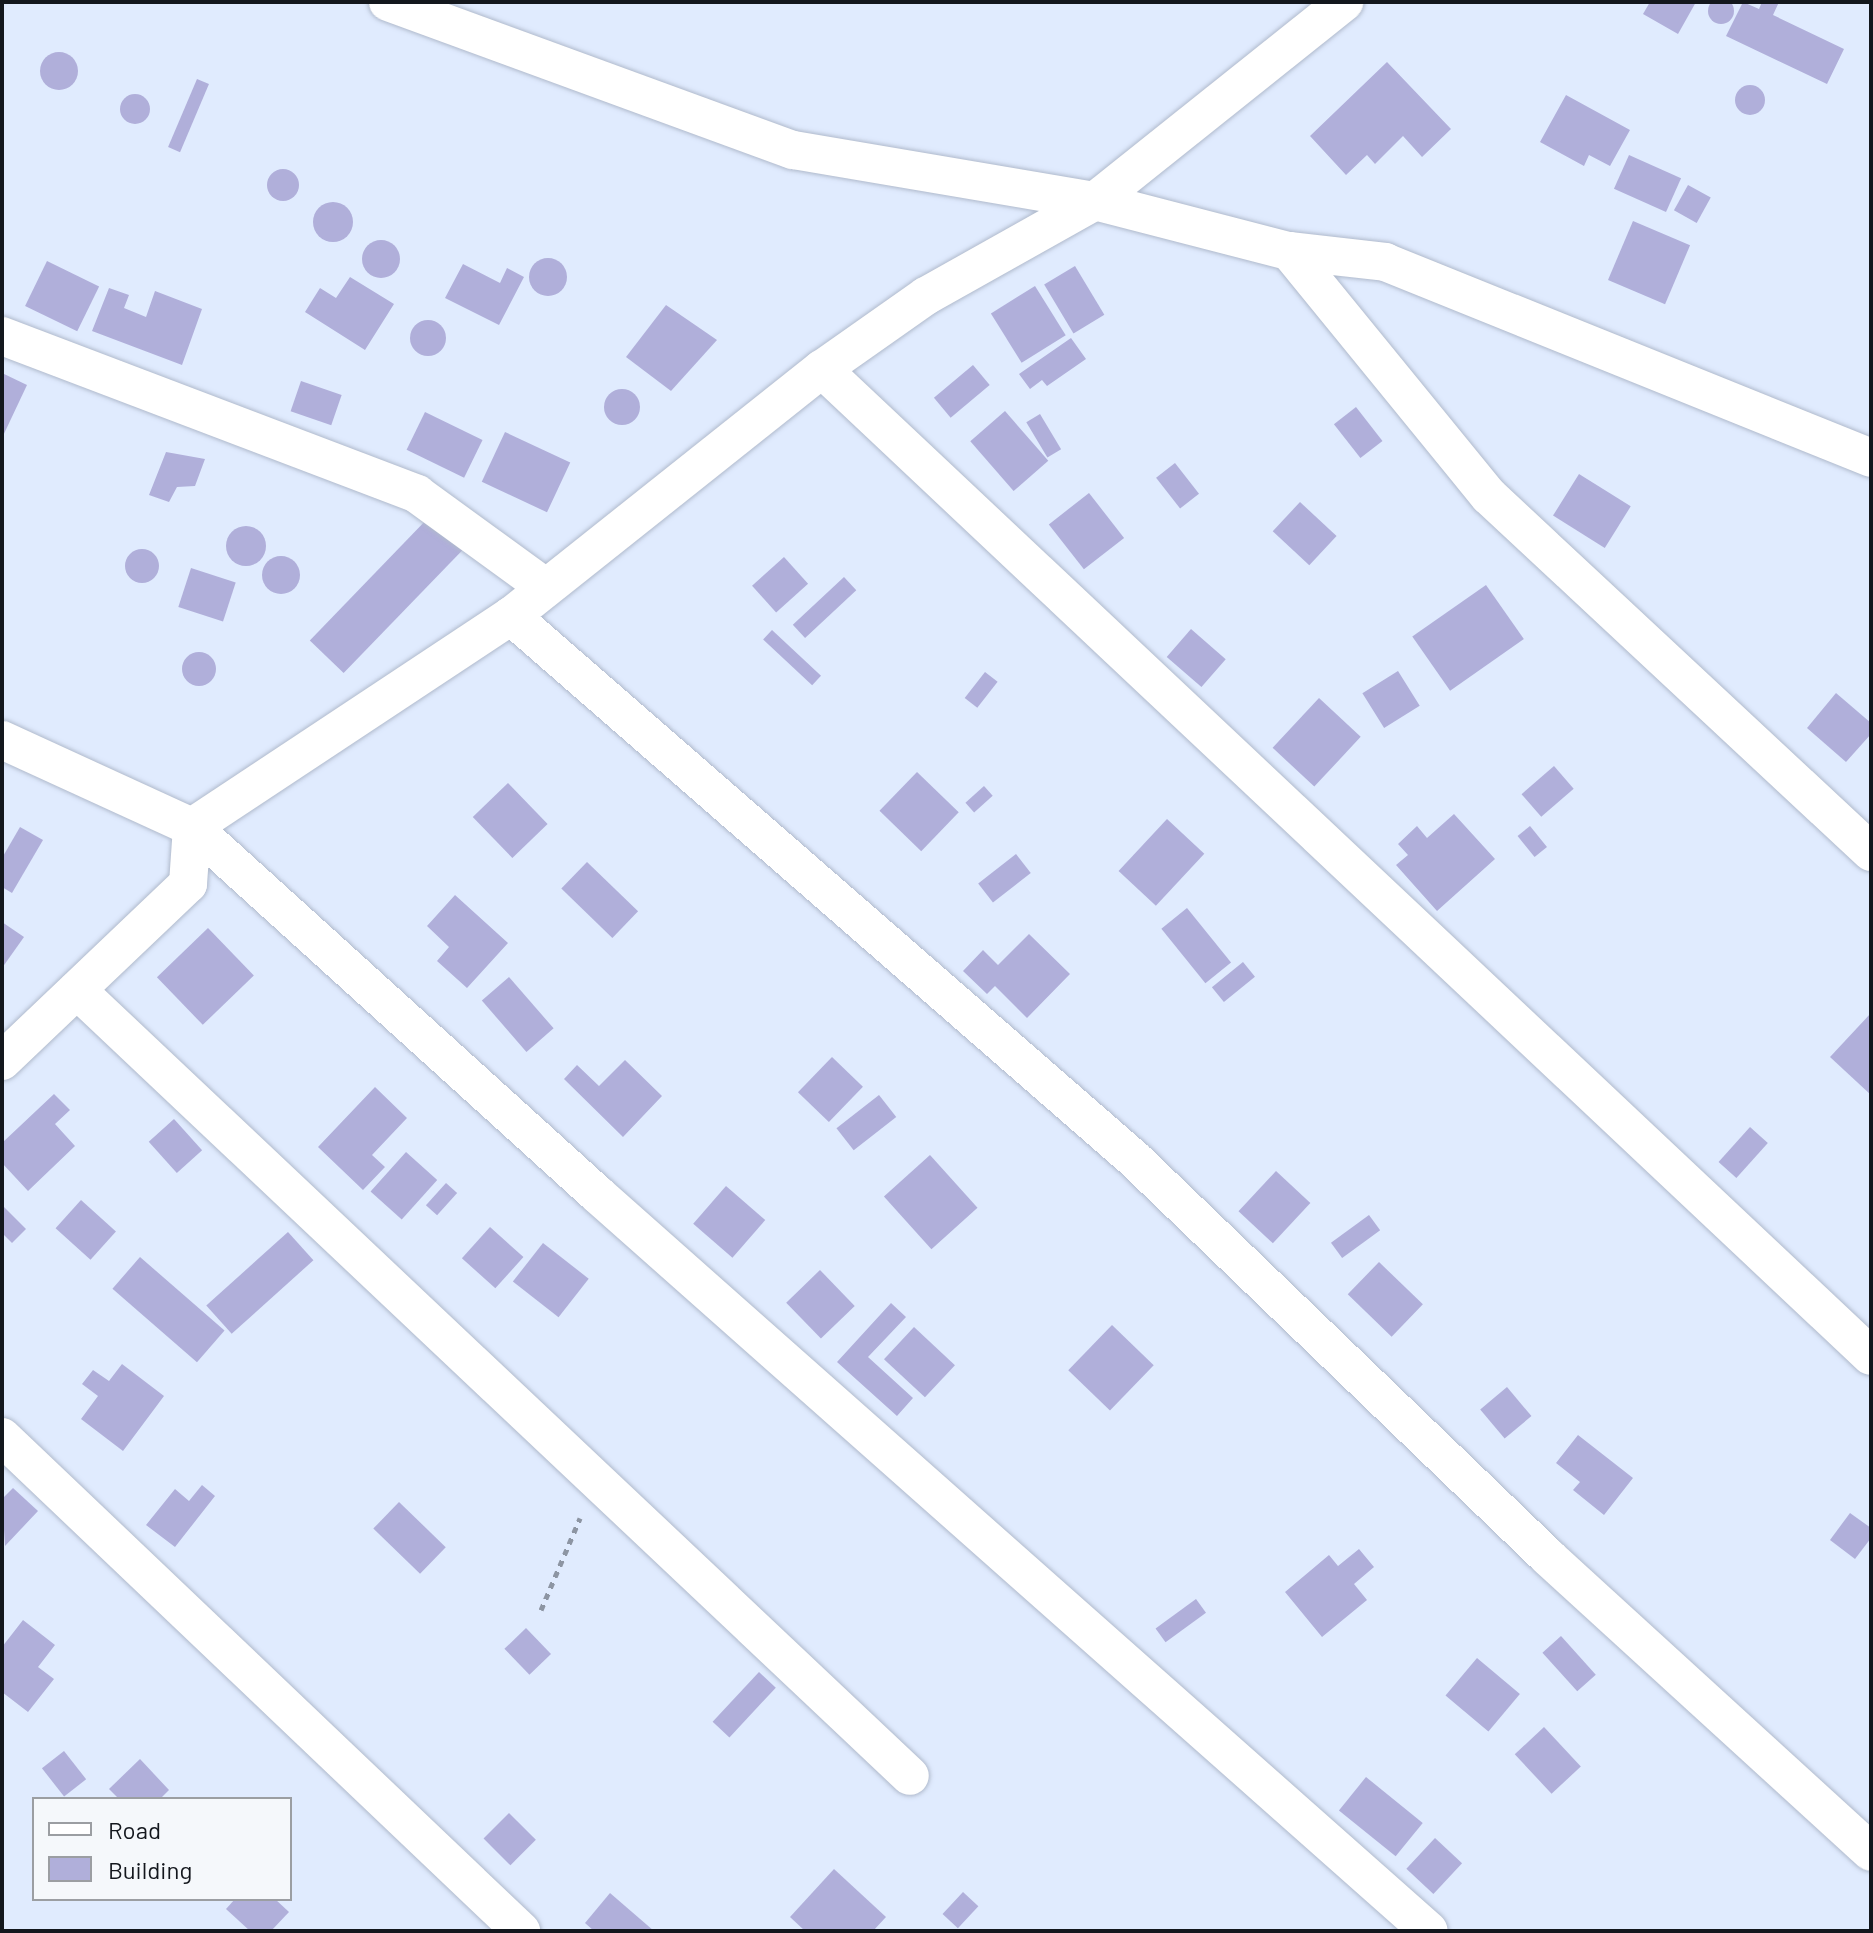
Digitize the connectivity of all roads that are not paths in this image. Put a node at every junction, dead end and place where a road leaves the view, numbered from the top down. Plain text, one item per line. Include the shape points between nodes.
1 (388, 2) edge
2 (1344, 2) edge
3 (1095, 201) junction
4 (1289, 251) junction
5 (2, 336) edge
6 (822, 369) junction
7 (1871, 458) edge
8 (545, 587) junction
9 (511, 616) junction
10 (2, 740) edge
11 (192, 827) junction
12 (1871, 852) edge
13 (77, 990) junction
14 (2, 1061) edge
15 (1871, 1356) edge
16 (2, 1437) edge
17 (910, 1776) dead end
18 (1871, 1852) edge
19 (521, 1931) edge
20 (1429, 1931) edge

1 - 3 street via 793,150
2 - 3 street
3 - 4 street
3 - 6 street via 926,296
4 - 7 street via 1385,262
4 - 12 street via 1489,496
5 - 8 street via 417,494
6 - 8 street
6 - 15 street
8 - 9 street
9 - 11 street
9 - 18 street via 1133,1158 1548,1557
10 - 11 street
11 - 13 street via 188,884
11 - 20 street via 655,1246
13 - 14 street
13 - 17 street
16 - 19 street

